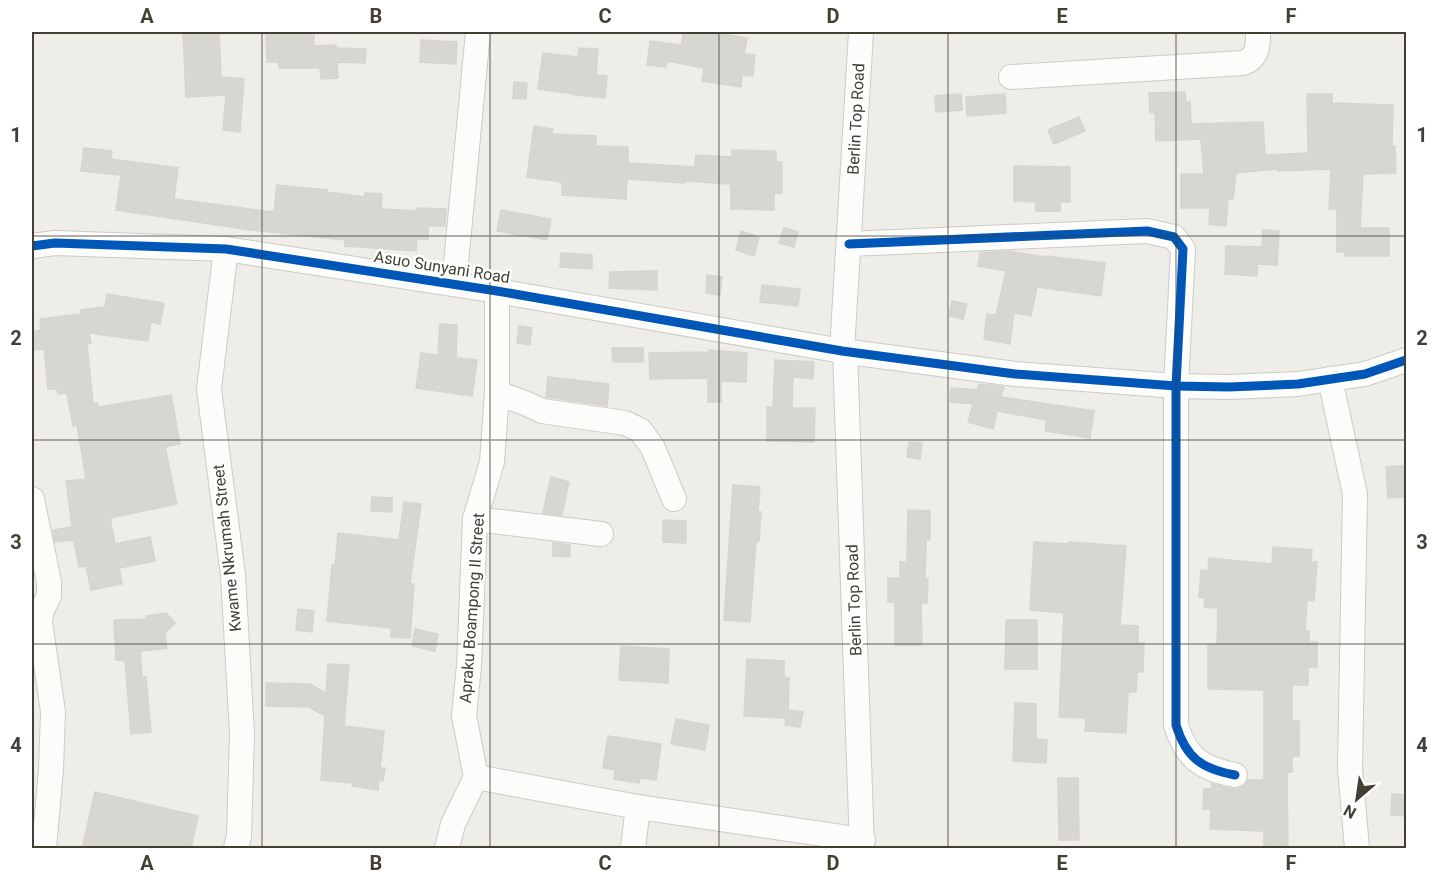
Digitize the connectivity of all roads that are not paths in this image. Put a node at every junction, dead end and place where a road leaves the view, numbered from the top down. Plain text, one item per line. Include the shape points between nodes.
1 (478, 32) edge
2 (861, 32) edge
3 (1258, 32) edge
4 (1011, 77) dead end
5 (849, 244) junction
6 (32, 246) edge
7 (226, 249) junction
8 (454, 284) junction
9 (497, 291) junction
10 (843, 351) junction
11 (1407, 360) edge
12 (1330, 379) junction
13 (1176, 386) junction
14 (497, 393) junction
15 (32, 499) edge
16 (674, 499) dead end
17 (475, 519) junction
18 (601, 534) dead end
19 (36, 623) edge
20 (1235, 775) dead end
21 (476, 777) junction
22 (639, 807) junction
23 (862, 844) edge
24 (44, 849) edge
25 (236, 849) edge
26 (447, 849) edge
27 (633, 849) edge
28 (1357, 849) edge

1 - 8 street
2 - 5 street, Berlin Top Road
3 - 4 street via 1258,51 1243,63
5 - 10 street, Berlin Top Road
5 - 13 street via 1147,231 1174,237 1183,249
6 - 7 street, Asuo Sunyani Road via 55,243
7 - 8 street, Asuo Sunyani Road
7 - 25 street, Kwame Nkrumah Street via 209,389 233,575 242,734
8 - 9 street, Asuo Sunyani Road
9 - 10 street, Asuo Sunyani Road
9 - 14 street, Apraku Boampong II Street
10 - 13 street, Asuo Sunyani Road via 1015,374
10 - 23 street, Berlin Top Road
11 - 12 street, Asuo Sunyani Road via 1365,374
12 - 13 street, Asuo Sunyani Road via 1298,384
12 - 28 street via 1355,494 1350,769
13 - 20 street via 1176,725 1184,746 1201,764
14 - 16 street via 542,411 625,423 640,430 653,448
14 - 17 street, Apraku Boampong II Street via 492,462
15 - 19 street via 50,596
17 - 18 street
17 - 21 street, Apraku Boampong II Street via 464,716
19 - 24 street via 53,712
21 - 22 street
21 - 26 street via 453,824
22 - 23 street
22 - 27 street

